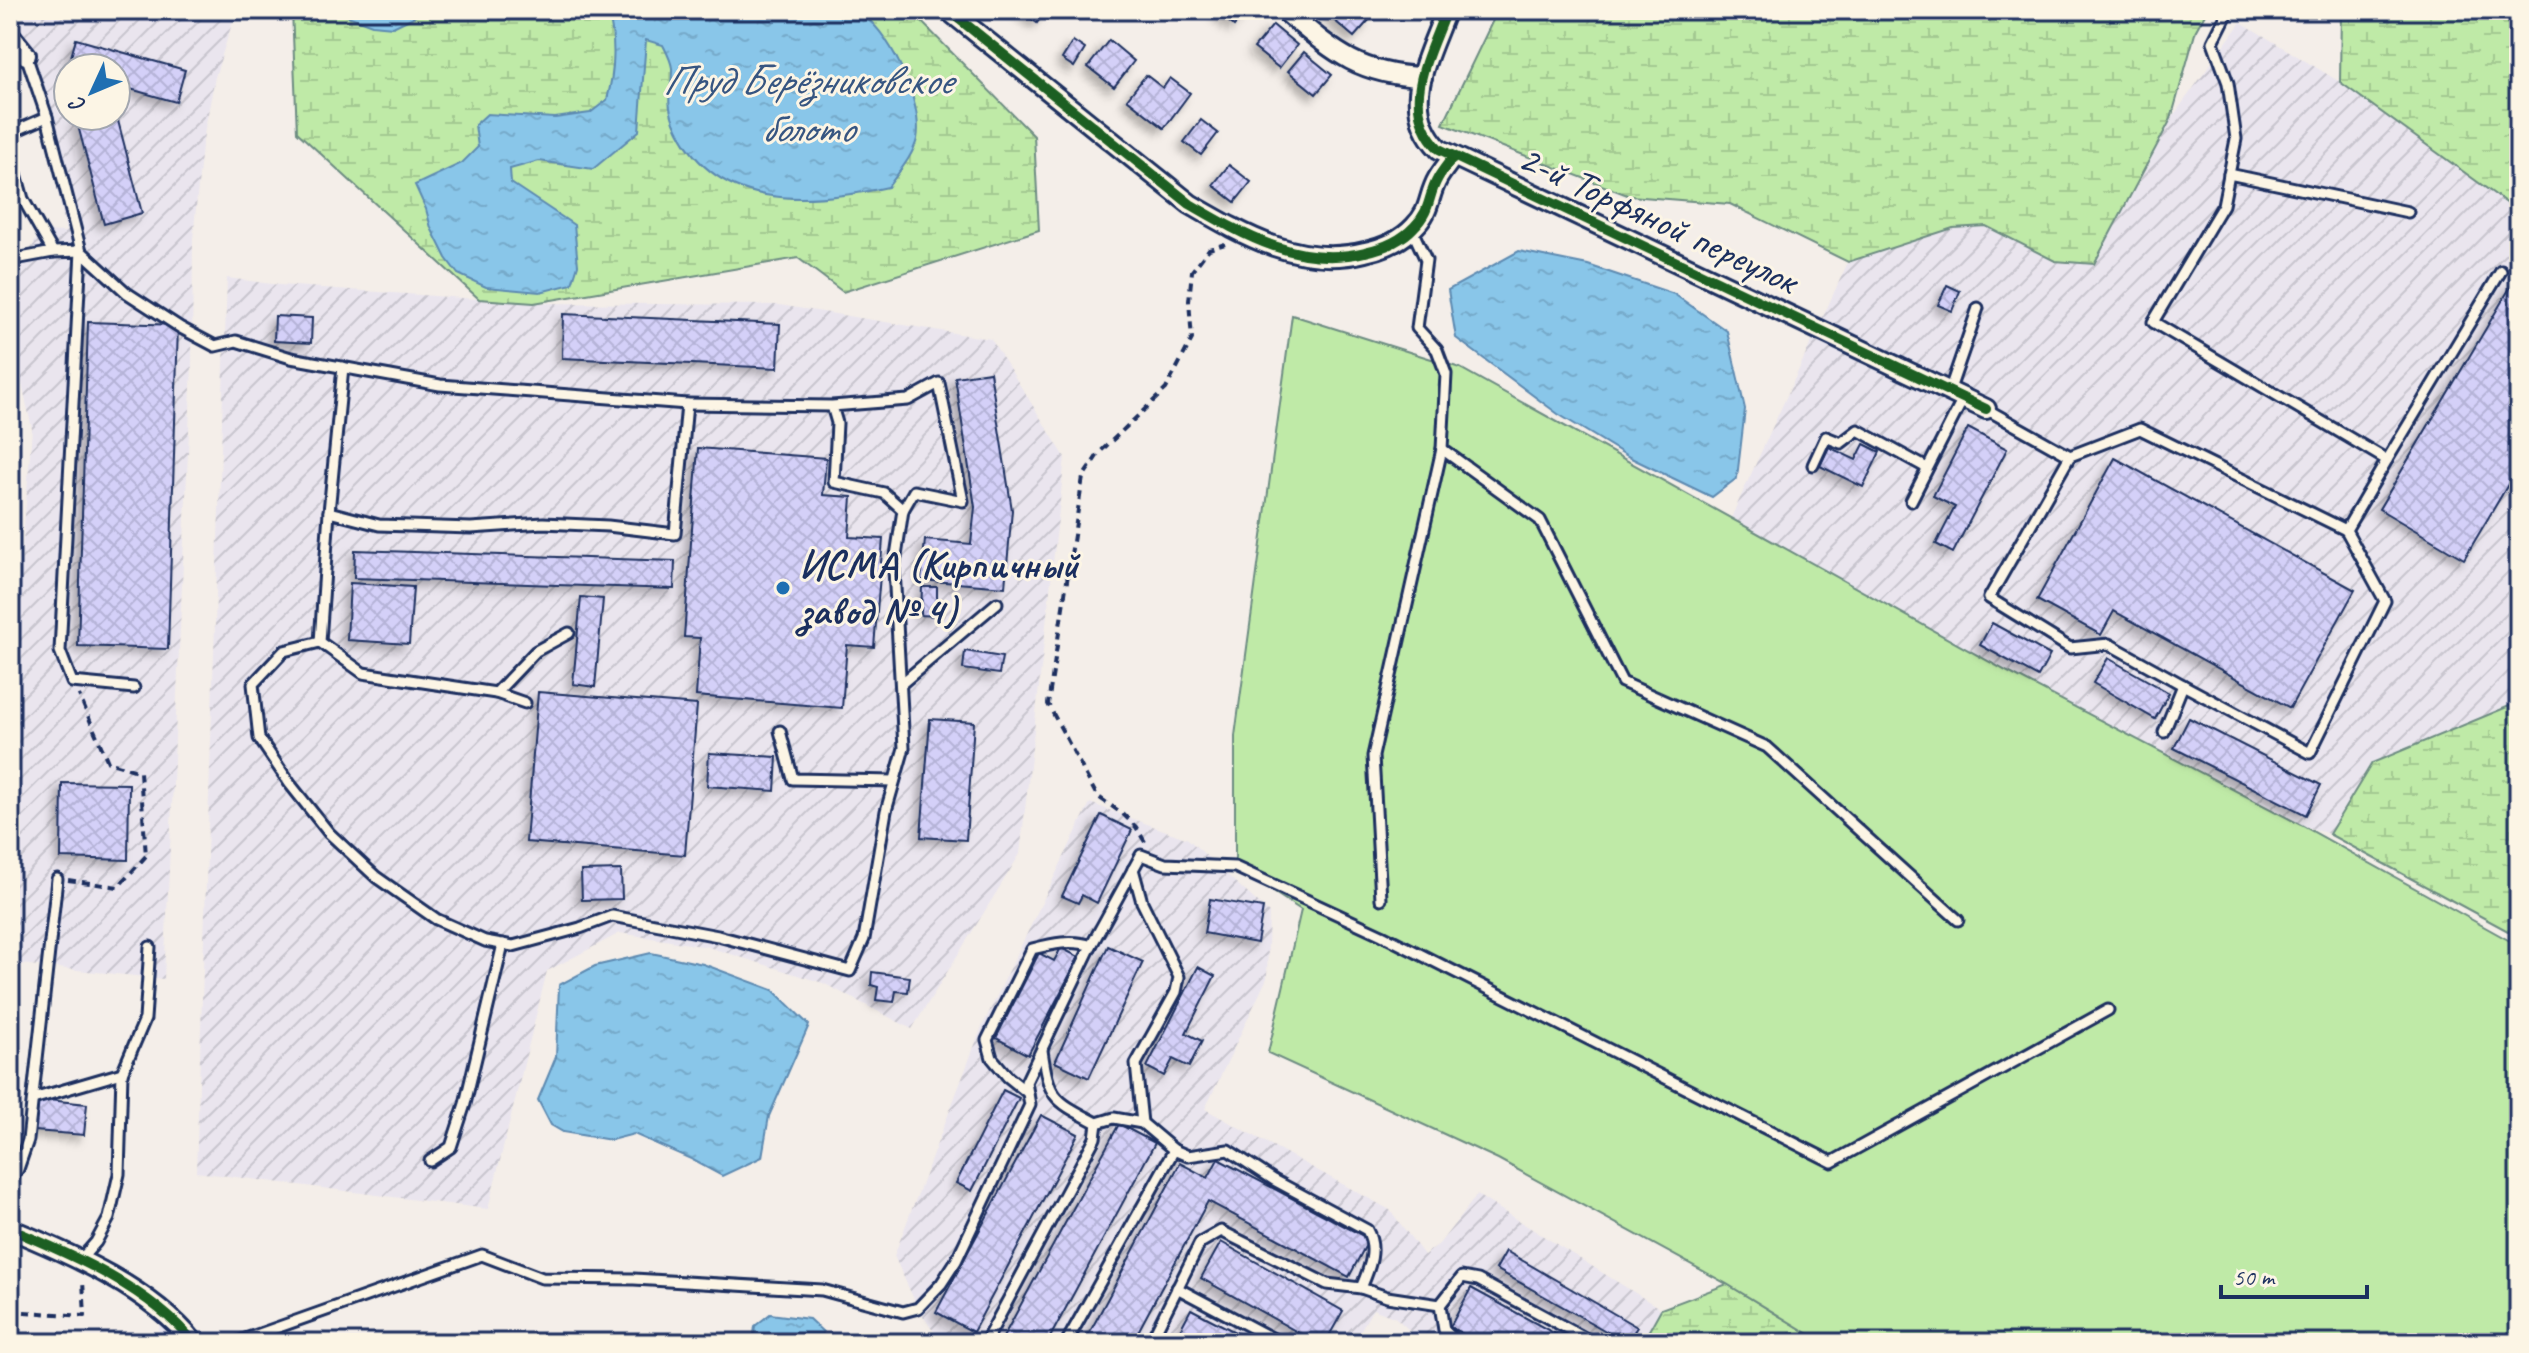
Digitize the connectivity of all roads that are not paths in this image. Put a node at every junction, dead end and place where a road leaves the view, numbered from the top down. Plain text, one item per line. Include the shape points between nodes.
1 (948, 10) edge
2 (1284, 10) edge
3 (1446, 10) edge
4 (2229, 10) edge
5 (10, 35) edge
6 (26, 55) joint
7 (1422, 77) junction
8 (47, 117) junction
9 (10, 139) edge
10 (10, 152) edge
11 (1452, 158) junction
12 (2229, 174) junction
13 (2408, 212) dead end
14 (1412, 230) junction
15 (81, 251) junction
16 (53, 252) junction
17 (10, 260) edge
18 (2501, 271) dead end
19 (1978, 308) dead end
20 (343, 367) junction
21 (1956, 395) junction
22 (687, 404) junction
23 (832, 406) junction
24 (1986, 409) joint
25 (1442, 449) junction
26 (2070, 456) junction
27 (2387, 460) junction
28 (1813, 465) dead end
29 (1927, 468) junction
30 (1911, 501) dead end
31 (903, 510) junction
32 (329, 512) junction
33 (2346, 530) junction
34 (997, 603) dead end
35 (569, 633) dead end
36 (320, 642) junction
37 (901, 684) junction
38 (2183, 685) junction
39 (134, 688) dead end
40 (496, 693) junction
41 (525, 703) dead end
42 (780, 731) dead end
43 (2164, 732) dead end
44 (894, 781) junction
45 (1133, 869) junction
46 (57, 879) road end
47 (1381, 899) dead end
48 (1958, 920) dead end
49 (503, 944) junction
50 (1091, 946) junction
51 (150, 947) dead end
52 (2108, 1010) dead end
53 (1042, 1050) junction
54 (122, 1073) junction
55 (1028, 1093) junction
56 (33, 1099) junction
57 (1097, 1123) junction
58 (1142, 1123) junction
59 (1174, 1150) junction
60 (430, 1161) dead end
61 (10, 1180) edge
62 (10, 1229) edge
63 (81, 1259) junction
64 (1177, 1288) junction
65 (1361, 1288) junction
66 (1440, 1305) junction
67 (986, 1341) dead end
68 (194, 1343) edge
69 (234, 1343) edge
70 (1066, 1343) edge
71 (1150, 1343) edge
72 (1281, 1343) edge
73 (1457, 1343) edge
74 (1594, 1343) edge

1 - 14 street via 1178,194 1224,223 1309,257 1380,249
2 - 7 street via 1352,63 1383,74
3 - 7 street, 2-й Торфяной переулок
4 - 12 lane via 2213,42 2228,83 2236,139
5 - 6 street
6 - 8 lane
7 - 11 street, 2-й Торфяной переулок via 1421,124
8 - 9 lane via 15,131
8 - 15 lane
10 - 16 lane via 23,199
11 - 14 street via 1437,179 1427,212
11 - 21 street, 2-й Торфяной переулок
12 - 13 lane
12 - 27 lane via 2223,205 2153,322
14 - 25 lane via 1426,260 1417,328 1437,350 1446,374
15 - 16 lane
15 - 20 lane via 127,293 215,346 236,341
15 - 39 lane via 60,651 72,682
16 - 17 lane
18 - 27 lane
19 - 21 lane
20 - 22 lane via 440,385
20 - 32 lane
21 - 24 street, 2-й Торфяной переулок
21 - 29 lane
22 - 23 lane
22 - 32 lane via 675,534 543,523 471,528 379,525
23 - 31 lane via 837,423 834,482 884,493
23 - 31 lane via 908,400 939,383 963,501 914,491
24 - 26 lane
25 - 47 lane via 1373,756
25 - 48 lane via 1540,520 1622,682 1767,747
26 - 33 lane via 2140,429
26 - 38 lane via 1989,598 2070,648 2109,644
27 - 33 lane
28 - 29 lane via 1826,437 1841,443 1858,430
29 - 30 lane
31 - 37 lane via 894,569
32 - 36 lane
33 - 38 lane via 2385,601 2310,753
34 - 37 lane
35 - 40 lane via 536,651
36 - 40 lane via 363,673
36 - 49 lane via 284,651 253,684 259,738 329,833 376,877 436,919
37 - 44 lane via 904,748
38 - 43 lane
40 - 41 lane
42 - 44 lane via 793,779
44 - 49 lane via 864,939 850,971 705,933 612,916 513,946
45 - 50 lane
45 - 52 lane via 1141,855 1165,864 1235,867 1382,935 1832,1162
45 - 58 lane via 1142,902 1179,977 1136,1064
46 - 56 lane
49 - 60 lane via 451,1147
50 - 53 lane
50 - 55 lane via 1058,943 1032,949 987,1040 992,1058
51 - 54 lane via 145,1019
53 - 55 lane via 1026,1082
53 - 57 lane via 1051,1092 1061,1104
54 - 56 lane
54 - 63 lane via 119,1174 109,1218
55 - 69 lane via 1030,1105 956,1261 918,1308 903,1312 822,1290 786,1287 542,1278 482,1255
56 - 61 lane via 28,1140
57 - 58 lane via 1114,1118
57 - 67 lane via 1095,1138
58 - 59 lane
59 - 65 lane via 1188,1156 1228,1150 1367,1230 1373,1240 1372,1262
59 - 70 lane
62 - 63 street
63 - 68 street via 166,1314
64 - 65 lane via 1200,1243 1221,1231 1327,1284
64 - 71 lane
64 - 72 lane
65 - 66 lane
66 - 73 lane via 1444,1330
66 - 74 lane via 1462,1277 1478,1280

